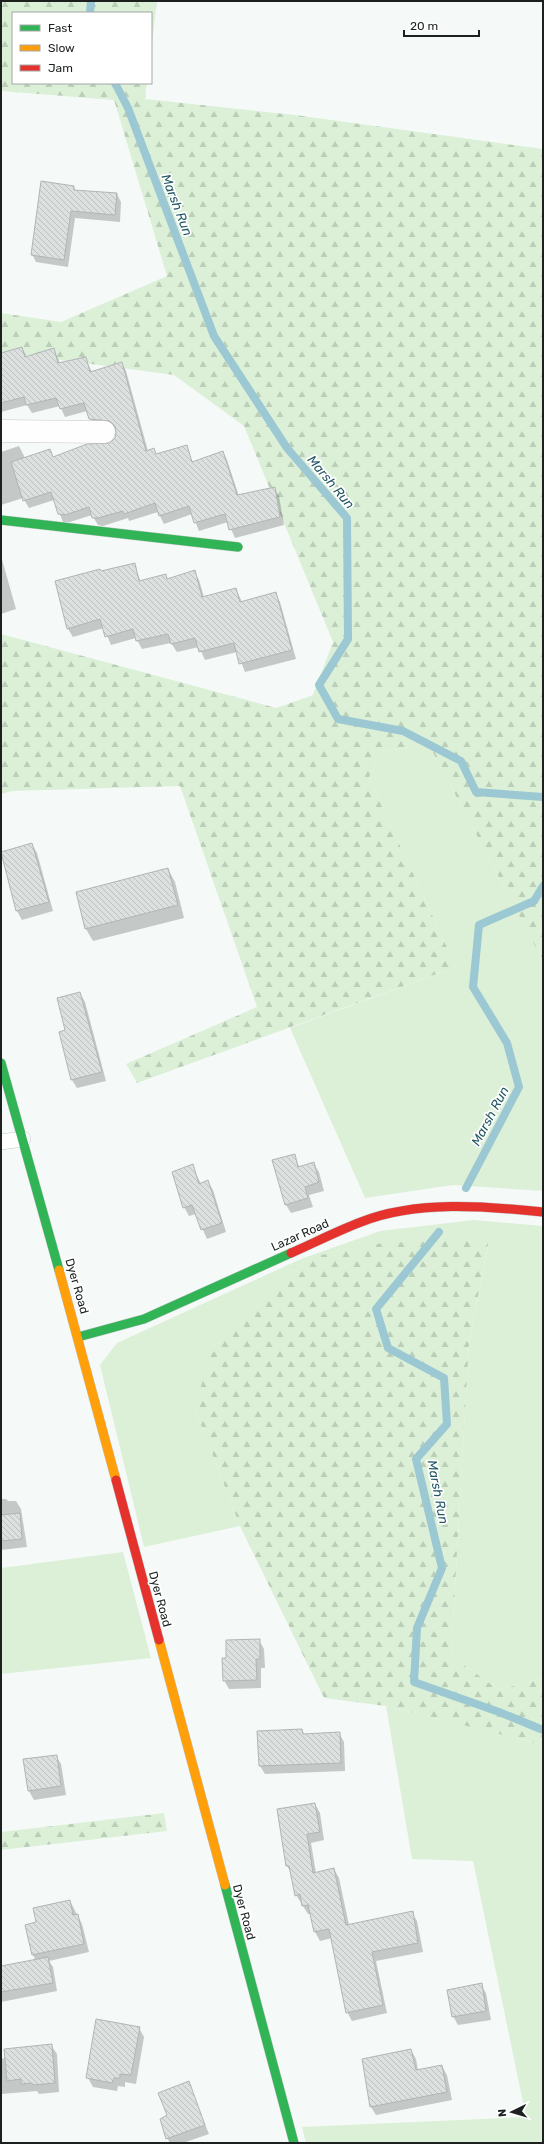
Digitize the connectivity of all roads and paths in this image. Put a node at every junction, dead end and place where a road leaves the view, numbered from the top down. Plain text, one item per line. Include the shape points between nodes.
1 (1, 432) edge
2 (104, 432) dead end
3 (1, 520) edge
4 (238, 547) dead end
5 (1, 1063) edge
6 (23, 1139) junction
7 (1, 1142) edge
8 (543, 1212) edge
9 (78, 1337) junction
10 (294, 2143) edge

1 - 2 street
3 - 4 street
5 - 6 street, Dyer Road
6 - 7 lane
6 - 9 street, Dyer Road
8 - 9 street, Lazar Road via 494,1207 449,1207 404,1211 362,1221 144,1319
9 - 10 street, Dyer Road

